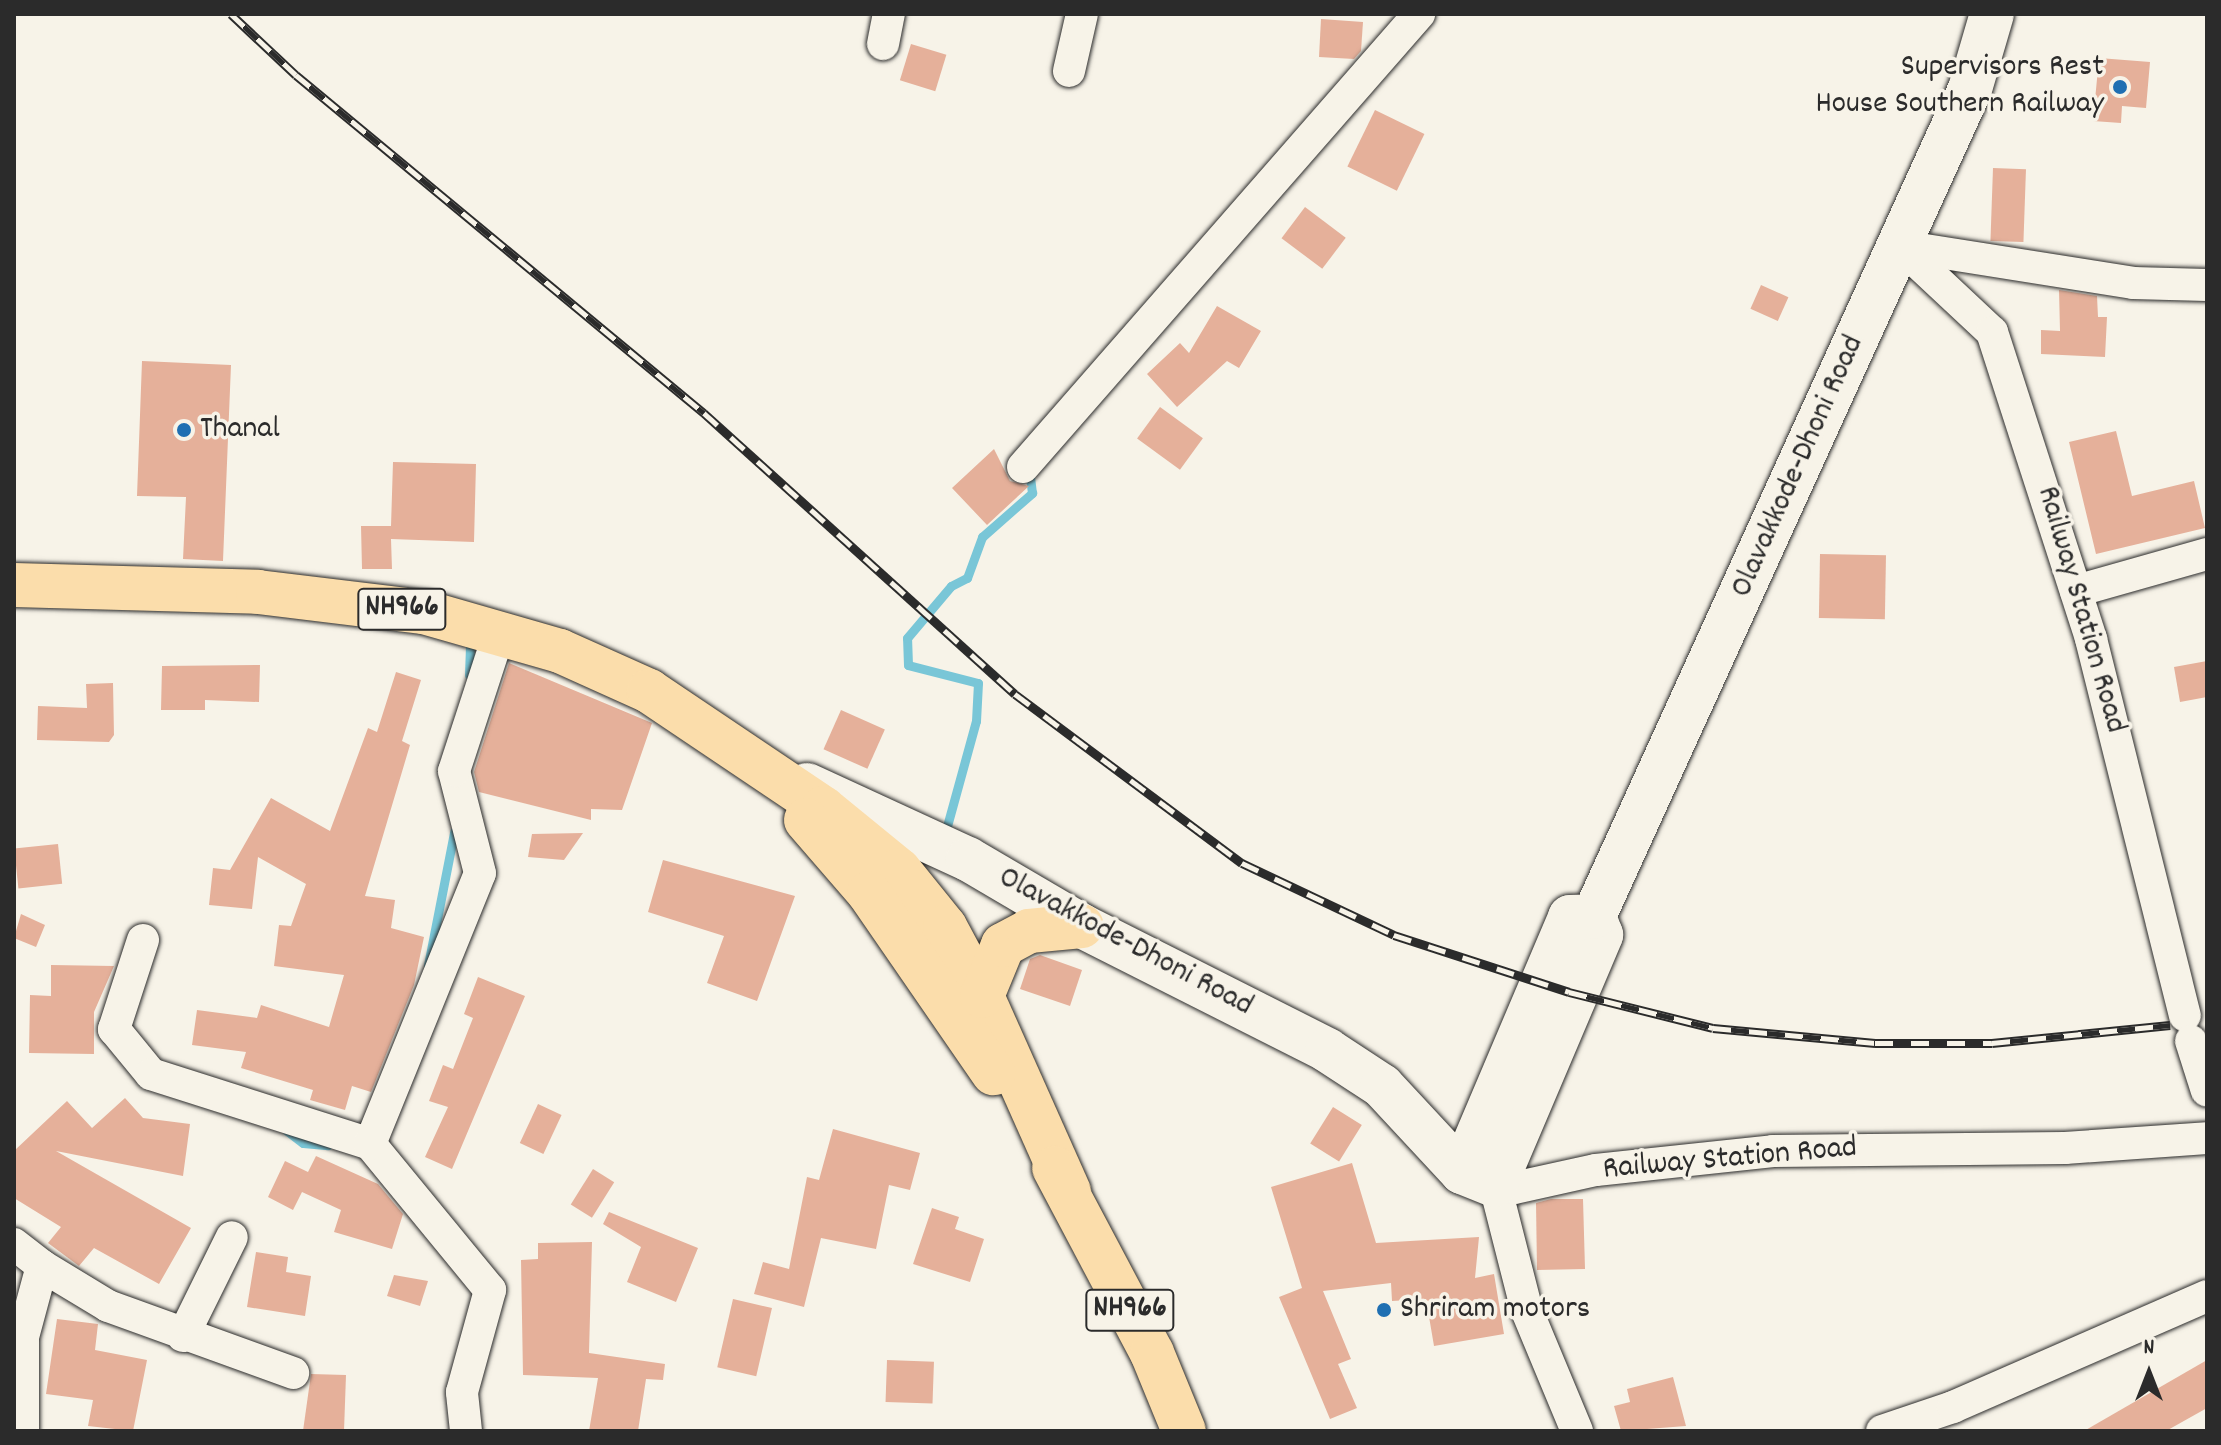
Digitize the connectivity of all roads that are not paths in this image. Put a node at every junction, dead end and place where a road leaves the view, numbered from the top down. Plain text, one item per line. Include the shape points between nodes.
1 (1082, 14) edge
2 (1419, 14) edge
3 (1992, 14) edge
4 (1069, 71) dead end
5 (1900, 246) junction
6 (2207, 285) edge
7 (1023, 467) dead end
8 (2207, 554) edge
9 (14, 585) edge
10 (2076, 591) junction
11 (500, 630) junction
12 (755, 761) junction
13 (1082, 926) junction
14 (143, 940) dead end
15 (982, 996) junction
16 (2207, 1091) edge
17 (2207, 1138) edge
18 (370, 1144) junction
19 (1478, 1179) junction
20 (1069, 1191) junction
21 (232, 1237) dead end
22 (14, 1244) edge
23 (42, 1266) junction
24 (2207, 1296) edge
25 (183, 1336) junction
26 (293, 1373) dead end
27 (23, 1431) edge
28 (466, 1431) edge
29 (1184, 1431) edge
30 (1577, 1431) edge
31 (1882, 1431) edge

1 - 4 street
2 - 7 street
3 - 5 main road, Olavakkode-Dhoni Road via 1970,89
5 - 6 street via 2133,283
5 - 10 street, Railway Station Road via 1992,332
5 - 19 main road, Olavakkode-Dhoni Road via 1594,916 1601,935
8 - 10 street
9 - 11 highway, NH966 via 258,592 424,612
10 - 16 street, Railway Station Road
11 - 12 highway, NH966 via 649,691
11 - 18 street via 454,771 480,873
12 - 13 main road, Olavakkode-Dhoni Road via 968,859
12 - 15 highway, NH966 via 899,870 945,927
12 - 20 highway, NH966 via 869,893
13 - 15 highway via 1029,931 1003,945
13 - 19 main road, Olavakkode-Dhoni Road via 1196,979 1371,1079
14 - 18 street via 114,1029 151,1074
15 - 20 highway, NH966
17 - 19 street, Railway Station Road via 2065,1148 1773,1151 1596,1170 1514,1188
18 - 28 street via 490,1290 462,1392
19 - 30 street
20 - 29 highway, NH966 via 1152,1353
21 - 25 street
22 - 23 street
23 - 25 street via 108,1306
23 - 27 street via 23,1337
24 - 31 street via 1953,1407
25 - 26 street

